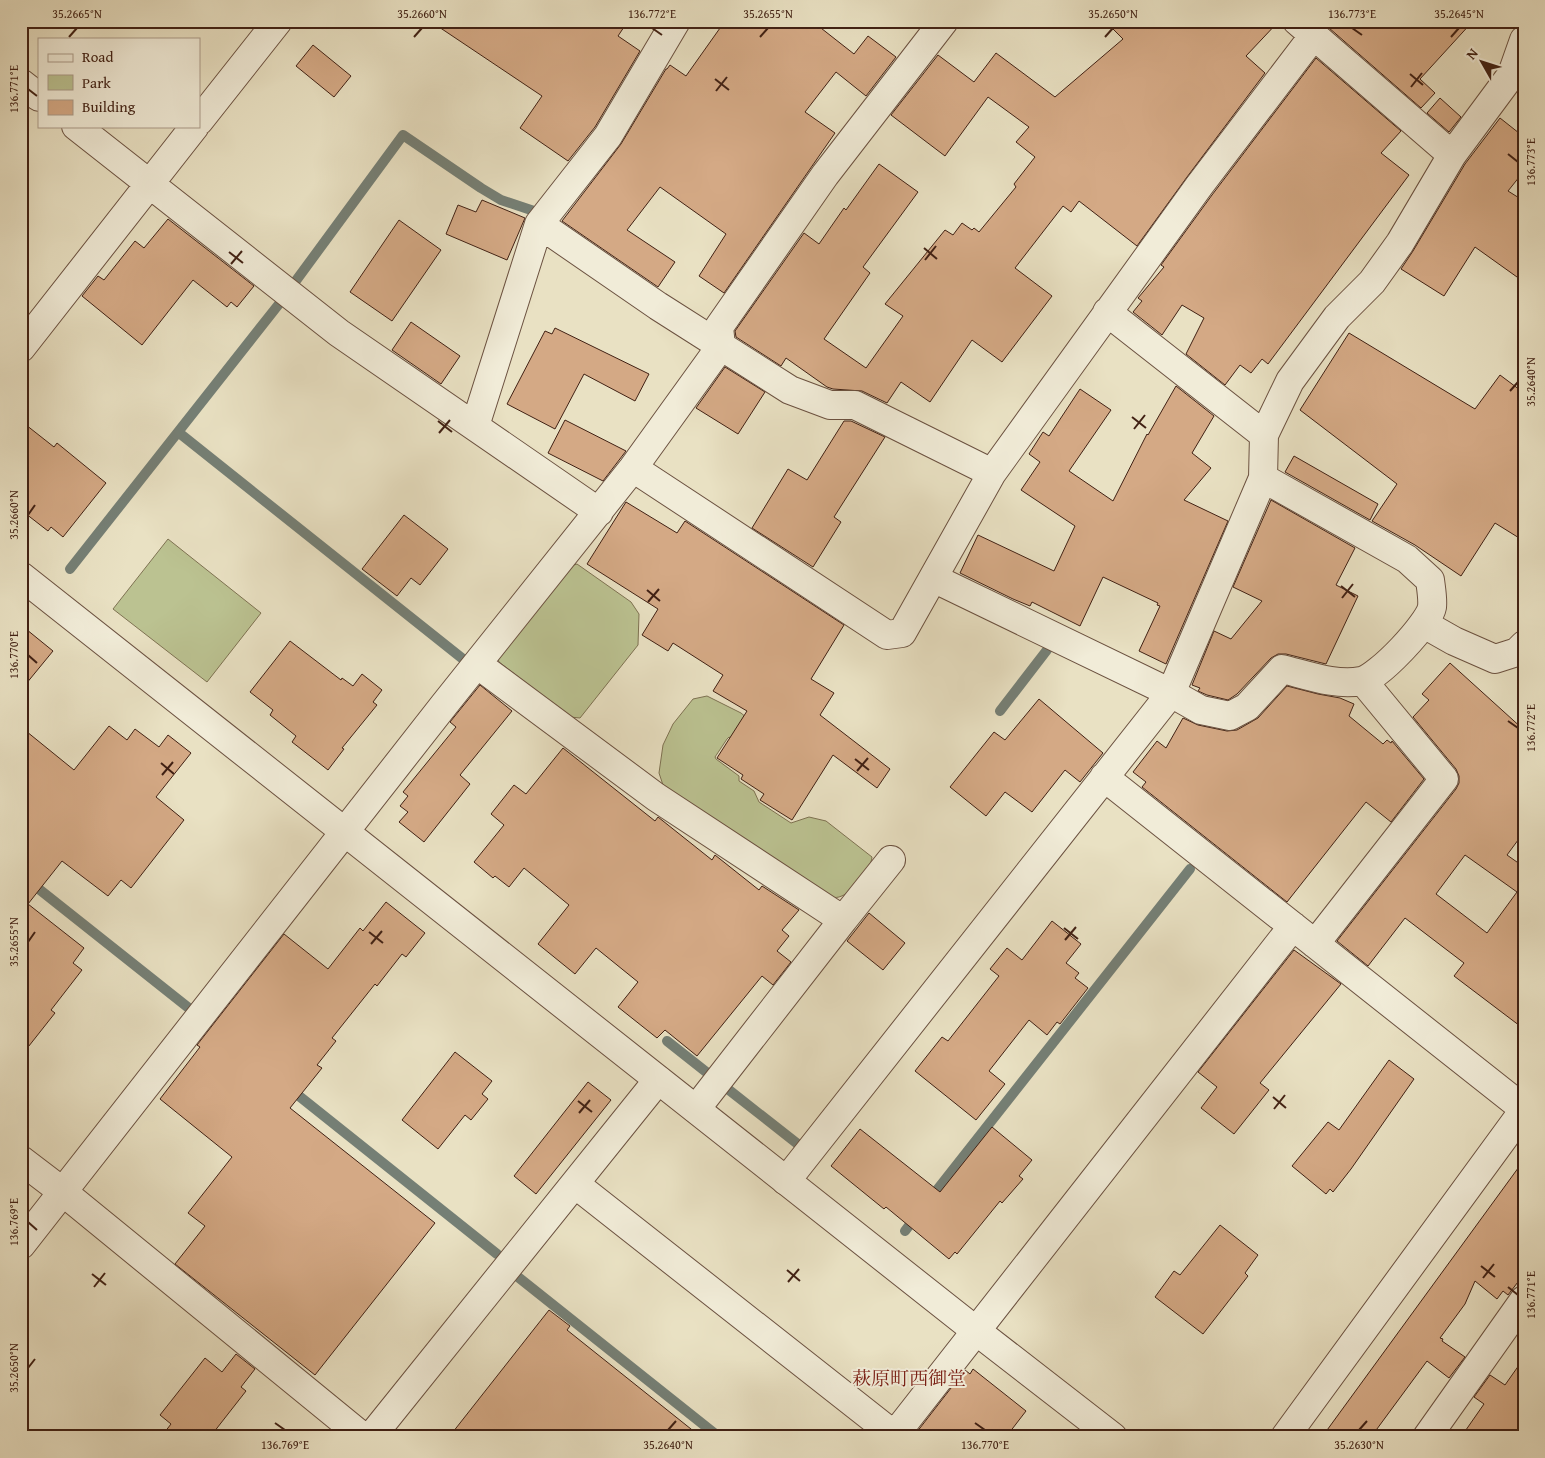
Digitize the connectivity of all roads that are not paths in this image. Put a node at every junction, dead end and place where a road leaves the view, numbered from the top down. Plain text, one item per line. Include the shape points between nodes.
1 (278, 21) edge
2 (676, 21) edge
3 (944, 21) edge
4 (1305, 28) edge
5 (1524, 40) edge
6 (21, 83) edge
7 (38, 96) edge
8 (200, 121) edge
9 (79, 128) edge
10 (193, 128) edge
11 (1452, 155) junction
12 (149, 184) junction
13 (539, 224) junction
14 (1107, 312) junction
15 (721, 346) junction
16 (21, 348) edge
17 (475, 426) junction
18 (1264, 435) junction
19 (634, 468) junction
20 (992, 473) junction
21 (1263, 478) junction
22 (599, 512) junction
23 (21, 576) edge
24 (933, 578) junction
25 (1424, 624) junction
26 (1524, 645) edge
27 (477, 664) junction
28 (1363, 681) junction
29 (1171, 693) junction
30 (1104, 778) junction
31 (346, 832) junction
32 (891, 860) dead end
33 (844, 920) junction
34 (1293, 926) junction
35 (1314, 944) junction
36 (658, 1080) junction
37 (696, 1109) junction
38 (1524, 1109) edge
39 (21, 1160) edge
40 (786, 1181) junction
41 (575, 1184) junction
42 (63, 1192) junction
43 (21, 1245) edge
44 (1524, 1300) edge
45 (975, 1330) junction
46 (893, 1436) edge
47 (364, 1437) edge
48 (372, 1437) edge
49 (1113, 1437) edge
50 (1285, 1437) edge
51 (1427, 1437) edge

1 - 8 street
2 - 13 street via 608,136
3 - 15 street via 826,175 719,327
4 - 11 street
4 - 14 street via 1199,186
5 - 11 street via 1512,74
6 - 7 street
9 - 12 street
10 - 12 street
11 - 18 street via 1400,243 1372,282 1337,317 1290,381
12 - 16 street
12 - 17 street via 339,333
13 - 15 street
13 - 17 street
14 - 18 street
14 - 20 street
15 - 19 street
15 - 20 street via 790,390 830,405 855,405
17 - 22 street
18 - 21 street
19 - 22 street
19 - 24 street via 887,635 902,633
20 - 24 street
21 - 25 street via 1407,559 1430,580 1432,607
21 - 29 street
22 - 27 street
23 - 31 street
24 - 29 street
25 - 26 street via 1454,642 1495,659 1516,652
25 - 28 street via 1404,647
27 - 31 street
27 - 33 street via 656,797
28 - 29 street via 1337,681 1282,670 1247,708 1230,716 1201,710
28 - 35 street via 1444,779
29 - 30 street
30 - 34 street
30 - 40 street
31 - 36 street
31 - 42 street
32 - 33 street
33 - 37 street
34 - 35 street
34 - 45 street
35 - 38 street
36 - 37 street
36 - 41 street
37 - 40 street
38 - 50 street
39 - 42 street
40 - 45 street
41 - 46 street
41 - 48 street
42 - 43 street
42 - 47 street
44 - 51 street
45 - 46 street
45 - 49 street

